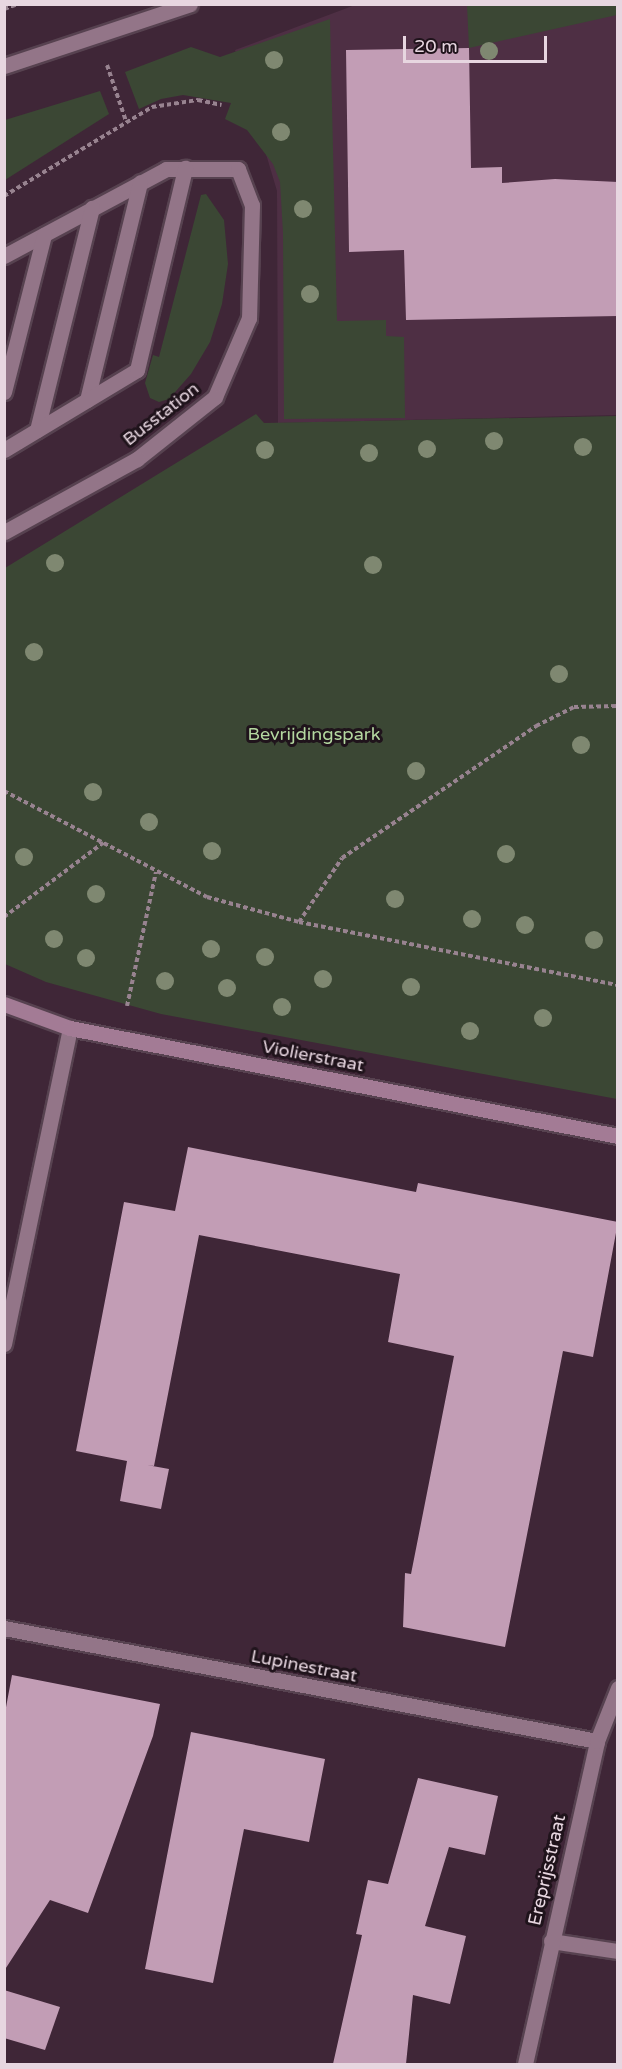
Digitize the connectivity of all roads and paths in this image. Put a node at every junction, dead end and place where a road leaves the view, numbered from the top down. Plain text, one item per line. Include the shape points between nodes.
1 (18, 4) edge
2 (190, 4) edge
3 (4, 9) edge
4 (4, 66) edge
5 (221, 105) dead end
6 (185, 168) junction
7 (140, 182) junction
8 (4, 196) edge
9 (92, 208) junction
10 (44, 235) junction
11 (4, 256) edge
12 (4, 392) edge
13 (87, 400) junction
14 (37, 430) junction
15 (4, 450) edge
16 (4, 532) edge
17 (618, 706) edge
18 (4, 791) edge
19 (104, 843) junction
20 (156, 872) junction
21 (4, 917) edge
22 (299, 922) junction
23 (618, 985) edge
24 (4, 1004) edge
25 (70, 1028) junction
26 (120, 1038) junction
27 (618, 1136) edge
28 (4, 1344) edge
29 (4, 1628) edge
30 (618, 1688) edge
31 (597, 1741) junction
32 (551, 1941) junction
33 (618, 1952) edge
34 (525, 2064) edge

1 - 3 path
2 - 4 street
5 - 8 path via 198,99 152,106
6 - 7 street, Busstation via 166,169
6 - 13 street via 137,370
6 - 16 street, Busstation via 238,169 252,206 249,318 215,397 137,459
7 - 9 street, Busstation
7 - 13 street
9 - 10 street, Busstation
9 - 14 street
10 - 11 street, Busstation
10 - 12 street
13 - 14 street
14 - 15 street
17 - 22 path via 574,707 536,726 342,858
18 - 19 path
19 - 20 path
19 - 21 path
20 - 22 path via 207,897
20 - 26 path
22 - 23 path
24 - 25 street, Violierstraat
25 - 26 street, Violierstraat
25 - 28 street
26 - 27 street, Violierstraat
29 - 31 street, Lupinestraat
30 - 31 street, Ereprijsstraat
31 - 32 street, Ereprijsstraat
32 - 33 street
32 - 34 street, Ereprijsstraat

